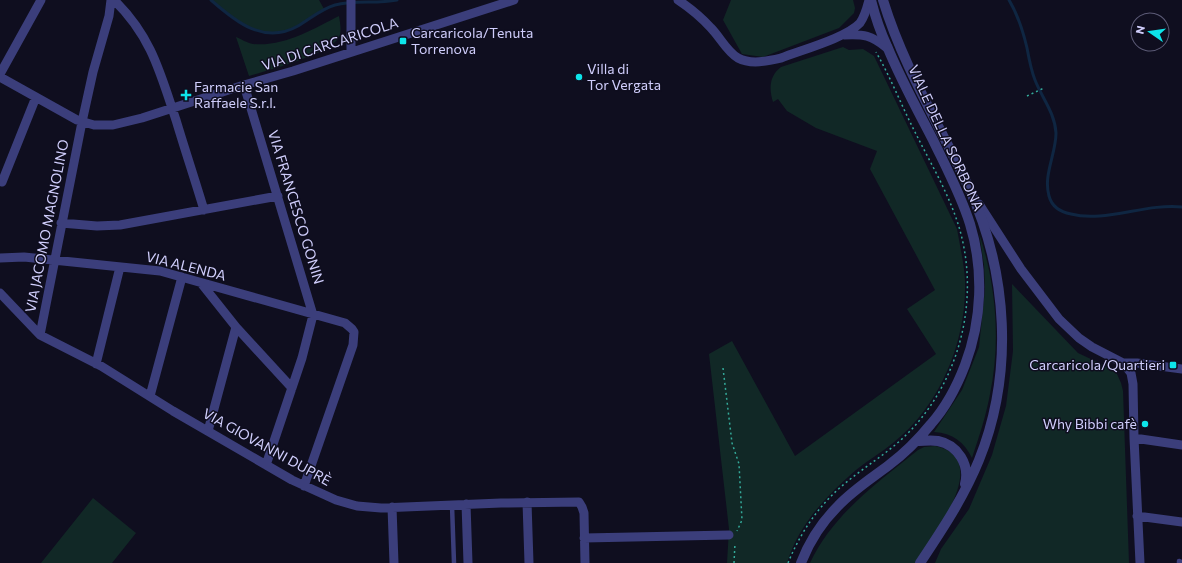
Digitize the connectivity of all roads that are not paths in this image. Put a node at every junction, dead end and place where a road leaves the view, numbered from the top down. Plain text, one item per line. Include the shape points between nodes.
1 (41, 0) edge
2 (112, 0) edge
3 (351, 0) edge
4 (514, 0) edge
5 (678, 0) edge
6 (870, 0) edge
7 (883, 0) edge
8 (844, 35) junction
9 (887, 48) junction
10 (351, 52) junction
11 (0, 74) edge
12 (0, 77) edge
13 (244, 85) junction
14 (36, 97) junction
15 (172, 108) junction
16 (82, 122) junction
17 (2, 182) dead end
18 (969, 188) junction
19 (278, 196) junction
20 (204, 210) junction
21 (61, 223) junction
22 (0, 258) edge
23 (54, 260) junction
24 (120, 267) junction
25 (182, 277) junction
26 (201, 283) junction
27 (0, 293) edge
28 (314, 315) junction
29 (236, 327) junction
30 (40, 335) junction
31 (1123, 363) junction
32 (96, 364) junction
33 (1182, 369) edge
34 (292, 388) junction
35 (150, 396) junction
36 (208, 431) junction
37 (1134, 438) junction
38 (916, 441) junction
39 (1182, 445) edge
40 (266, 465) junction
41 (304, 486) junction
42 (962, 495) junction
43 (527, 502) junction
44 (466, 504) junction
45 (452, 505) junction
46 (392, 507) junction
47 (1137, 516) junction
48 (1182, 522) edge
49 (729, 535) dead end
50 (584, 538) junction
51 (1182, 562) edge
52 (394, 563) edge
53 (454, 563) edge
54 (468, 563) edge
55 (529, 563) edge
56 (585, 563) edge
57 (801, 563) edge
58 (920, 563) edge
59 (1140, 563) edge
60 (1179, 563) edge

1 - 11 street
2 - 15 street via 130,17 147,42
2 - 16 street, VIA JACOMO MAGNOLINO
3 - 10 street
4 - 10 street, VIA DI CARCARICOLA
5 - 8 street via 704,20 730,51 738,58 746,60 770,61
6 - 8 street via 863,19
6 - 9 street, VIALE DELLA SORBONA
7 - 18 street, VIALE DELLA SORBONA via 897,40
8 - 9 street via 863,34
9 - 38 street, VIALE DELLA SORBONA via 961,200 974,237 979,270 978,312 969,354 946,404
10 - 13 street, VIA DI CARCARICOLA
12 - 14 street, VIA DI CARCARICOLA
13 - 15 street, VIA DI CARCARICOLA
13 - 19 street, VIA FRANCESCO GONIN
14 - 16 street, VIA DI CARCARICOLA
14 - 17 street
15 - 16 street, VIA DI CARCARICOLA via 113,125
15 - 20 street
16 - 21 street, VIA JACOMO MAGNOLINO
18 - 31 street via 1021,269 1056,315 1086,343
18 - 42 street, VIALE DELLA SORBONA via 994,261 1001,304 1002,344 995,408 979,460
19 - 20 street
19 - 28 street, VIA FRANCESCO GONIN
20 - 21 street via 120,225
21 - 23 street, VIA JACOMO MAGNOLINO
22 - 23 street, VIA ALENDA via 18,256
23 - 24 street, VIA ALENDA
23 - 30 street, VIA JACOMO MAGNOLINO
24 - 25 street, VIA ALENDA via 160,271
24 - 32 street
25 - 26 street, VIA ALENDA
25 - 35 street
26 - 28 street, VIA ALENDA
26 - 29 street
27 - 30 street, VIA GIOVANNI DUPRÈ
28 - 34 street
28 - 41 street, VIA ALENDA via 344,323 352,329 354,336
29 - 34 street
29 - 36 street
30 - 32 street, VIA GIOVANNI DUPRÈ
31 - 33 street
31 - 37 street via 1130,371 1132,379
32 - 35 street, VIA GIOVANNI DUPRÈ
34 - 40 street
35 - 36 street, VIA GIOVANNI DUPRÈ
36 - 40 street, VIA GIOVANNI DUPRÈ
37 - 39 street
37 - 47 street
38 - 42 street via 943,443 961,456 967,474
38 - 57 street, VIALE DELLA SORBONA via 838,505 815,535
40 - 41 street, VIA GIOVANNI DUPRÈ
41 - 46 street, VIA GIOVANNI DUPRÈ via 352,505
42 - 58 street, VIALE DELLA SORBONA
43 - 44 street, VIA GIOVANNI DUPRÈ
43 - 50 street, VIA GIOVANNI DUPRÈ via 579,502 584,514
43 - 55 street
44 - 45 street, VIA GIOVANNI DUPRÈ
44 - 54 street
45 - 46 street, VIA GIOVANNI DUPRÈ
45 - 53 lane
46 - 52 street
47 - 48 street
47 - 59 street
49 - 50 street
50 - 56 street
51 - 60 lane

